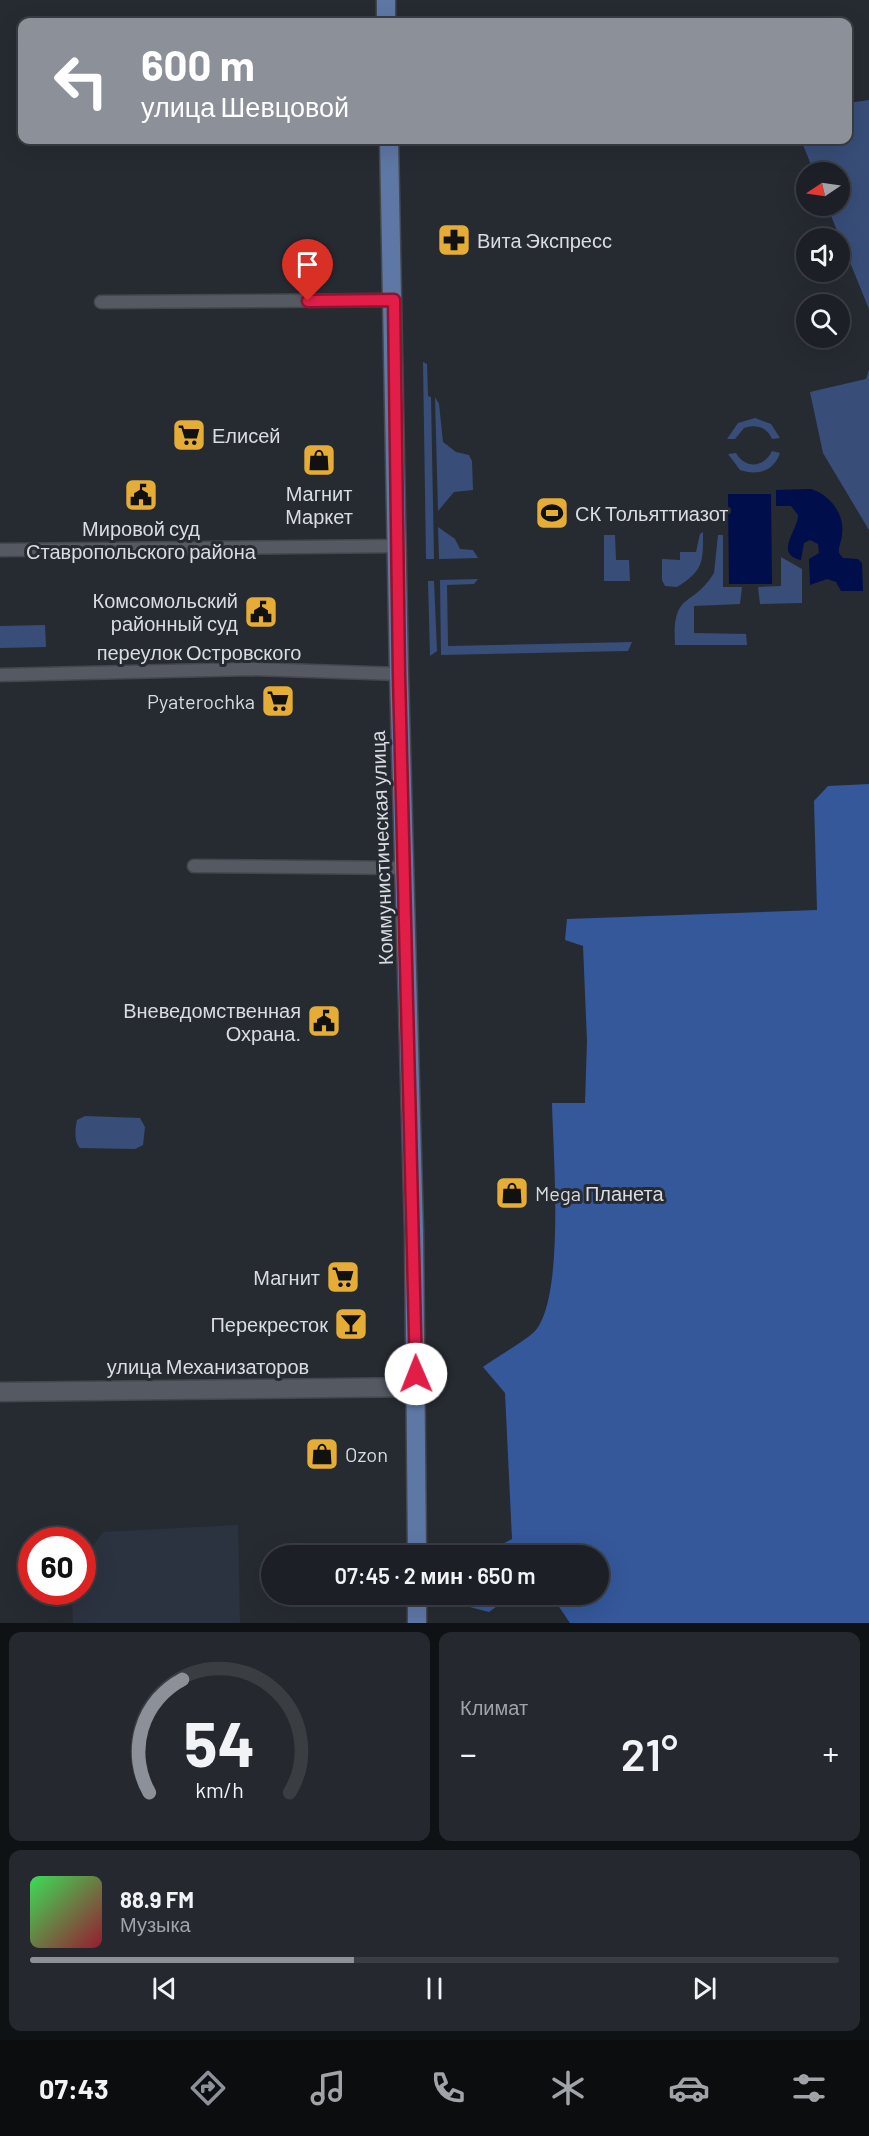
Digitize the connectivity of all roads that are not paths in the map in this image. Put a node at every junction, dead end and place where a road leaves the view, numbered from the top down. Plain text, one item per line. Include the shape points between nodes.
1 (386, 0) edge
2 (386, 18) edge
3 (389, 144) edge
4 (394, 300) junction
5 (101, 302) dead end
6 (397, 546) junction
7 (0, 550) edge
8 (0, 675) edge
9 (399, 675) junction
10 (194, 866) dead end
11 (404, 868) junction
12 (417, 1387) junction
13 (0, 1392) edge
14 (417, 1545) edge
15 (417, 1605) edge
16 (417, 1623) edge

1 - 2 main road
3 - 4 main road, Коммунистическая улица
4 - 5 street
4 - 6 main road, Коммунистическая улица
6 - 7 street
6 - 9 main road, Коммунистическая улица
8 - 9 street, переулок Островского via 252,669
9 - 11 main road, Коммунистическая улица
10 - 11 street
11 - 12 main road, Коммунистическая улица
12 - 13 main road, улица Механизаторов
12 - 14 main road, Коммунистическая улица
15 - 16 main road

